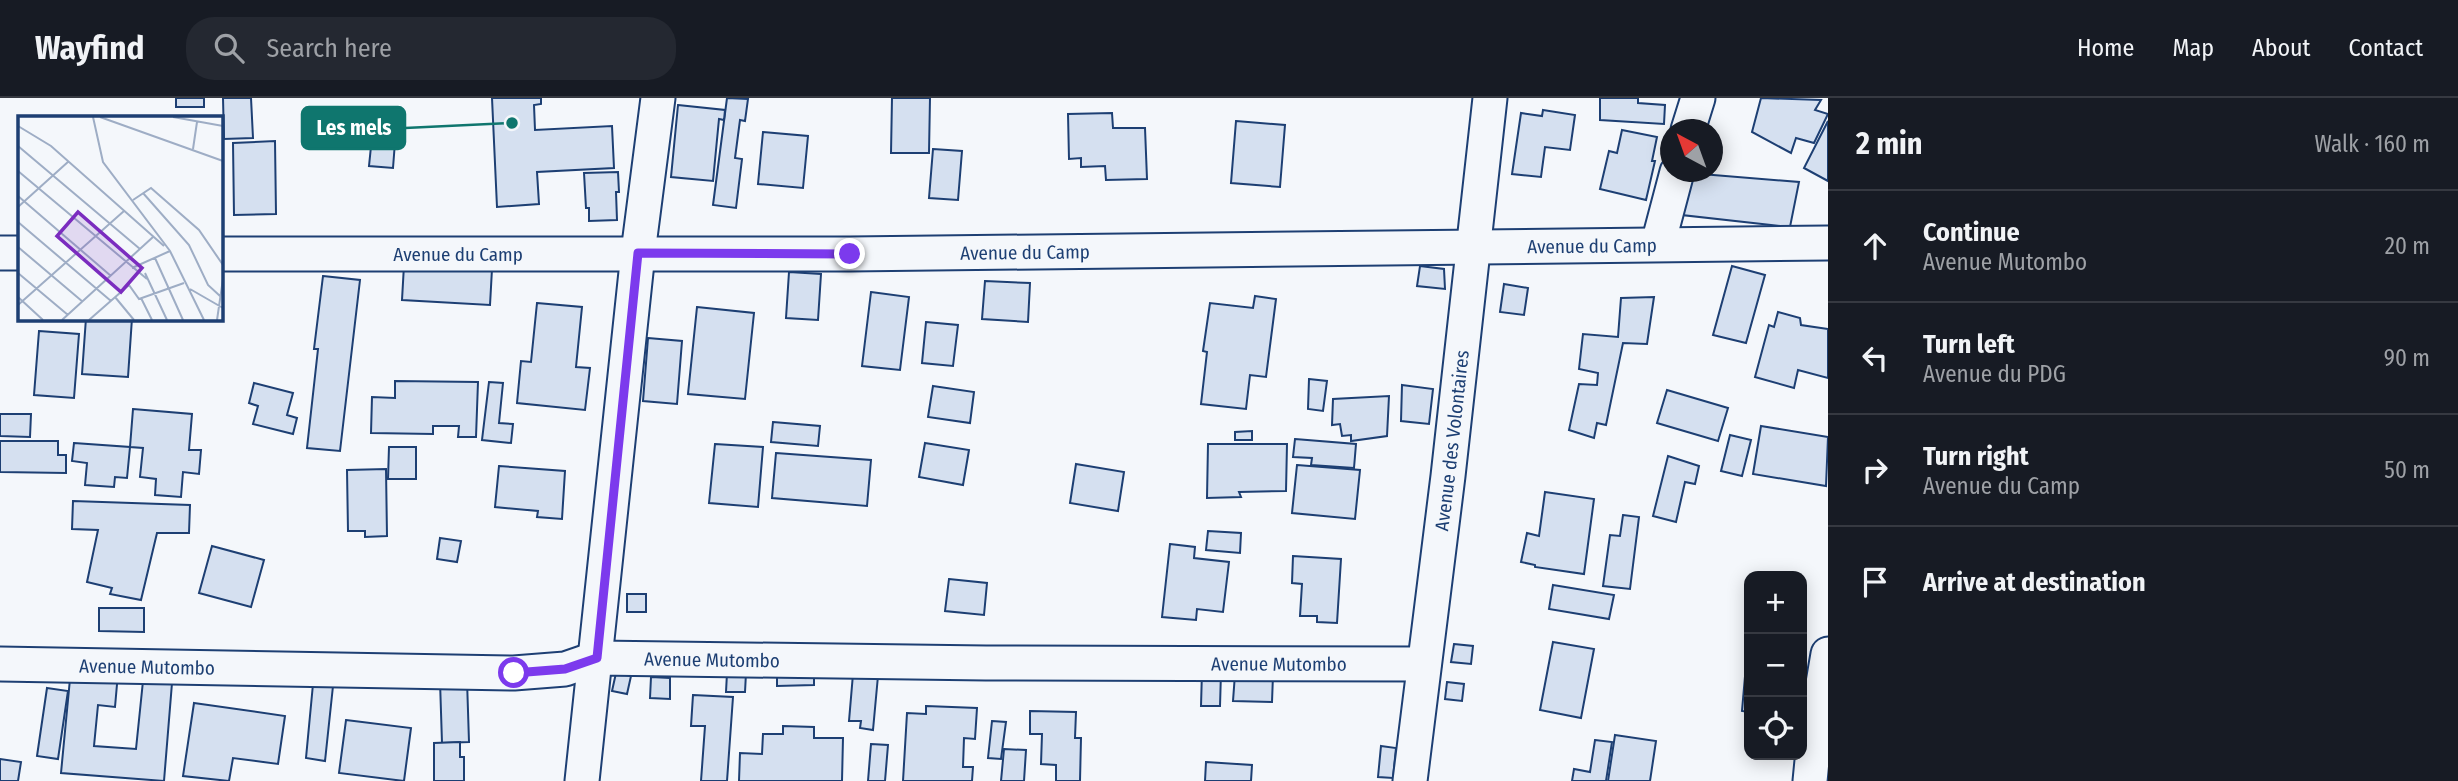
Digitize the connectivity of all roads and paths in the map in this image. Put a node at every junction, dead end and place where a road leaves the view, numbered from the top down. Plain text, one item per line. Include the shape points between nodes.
1 (658, 98) edge
2 (1490, 98) edge
3 (1698, 98) edge
4 (1691, 119) edge
5 (1674, 182) edge
6 (1828, 243) edge
7 (1658, 244) junction
8 (1473, 248) junction
9 (0, 253) edge
10 (18, 253) edge
11 (638, 253) junction
12 (222, 254) edge
13 (1828, 654) edge
14 (597, 658) junction
15 (0, 664) edge
16 (1424, 664) junction
17 (582, 781) edge
18 (1410, 781) edge
19 (1810, 781) edge

1 - 11 street
2 - 8 street, Avenue des Volontaires
3 - 4 street
5 - 7 street
6 - 7 street, Avenue du Camp
7 - 8 street, Avenue du Camp
8 - 11 street, Avenue du Camp
8 - 16 street, Avenue des Volontaires
9 - 10 street
11 - 12 street, Avenue du Camp
11 - 14 street
13 - 19 street
14 - 15 street, Avenue Mutombo via 565,669 514,673
14 - 16 street, Avenue Mutombo
14 - 17 street
16 - 18 street, Avenue des Volontaires

